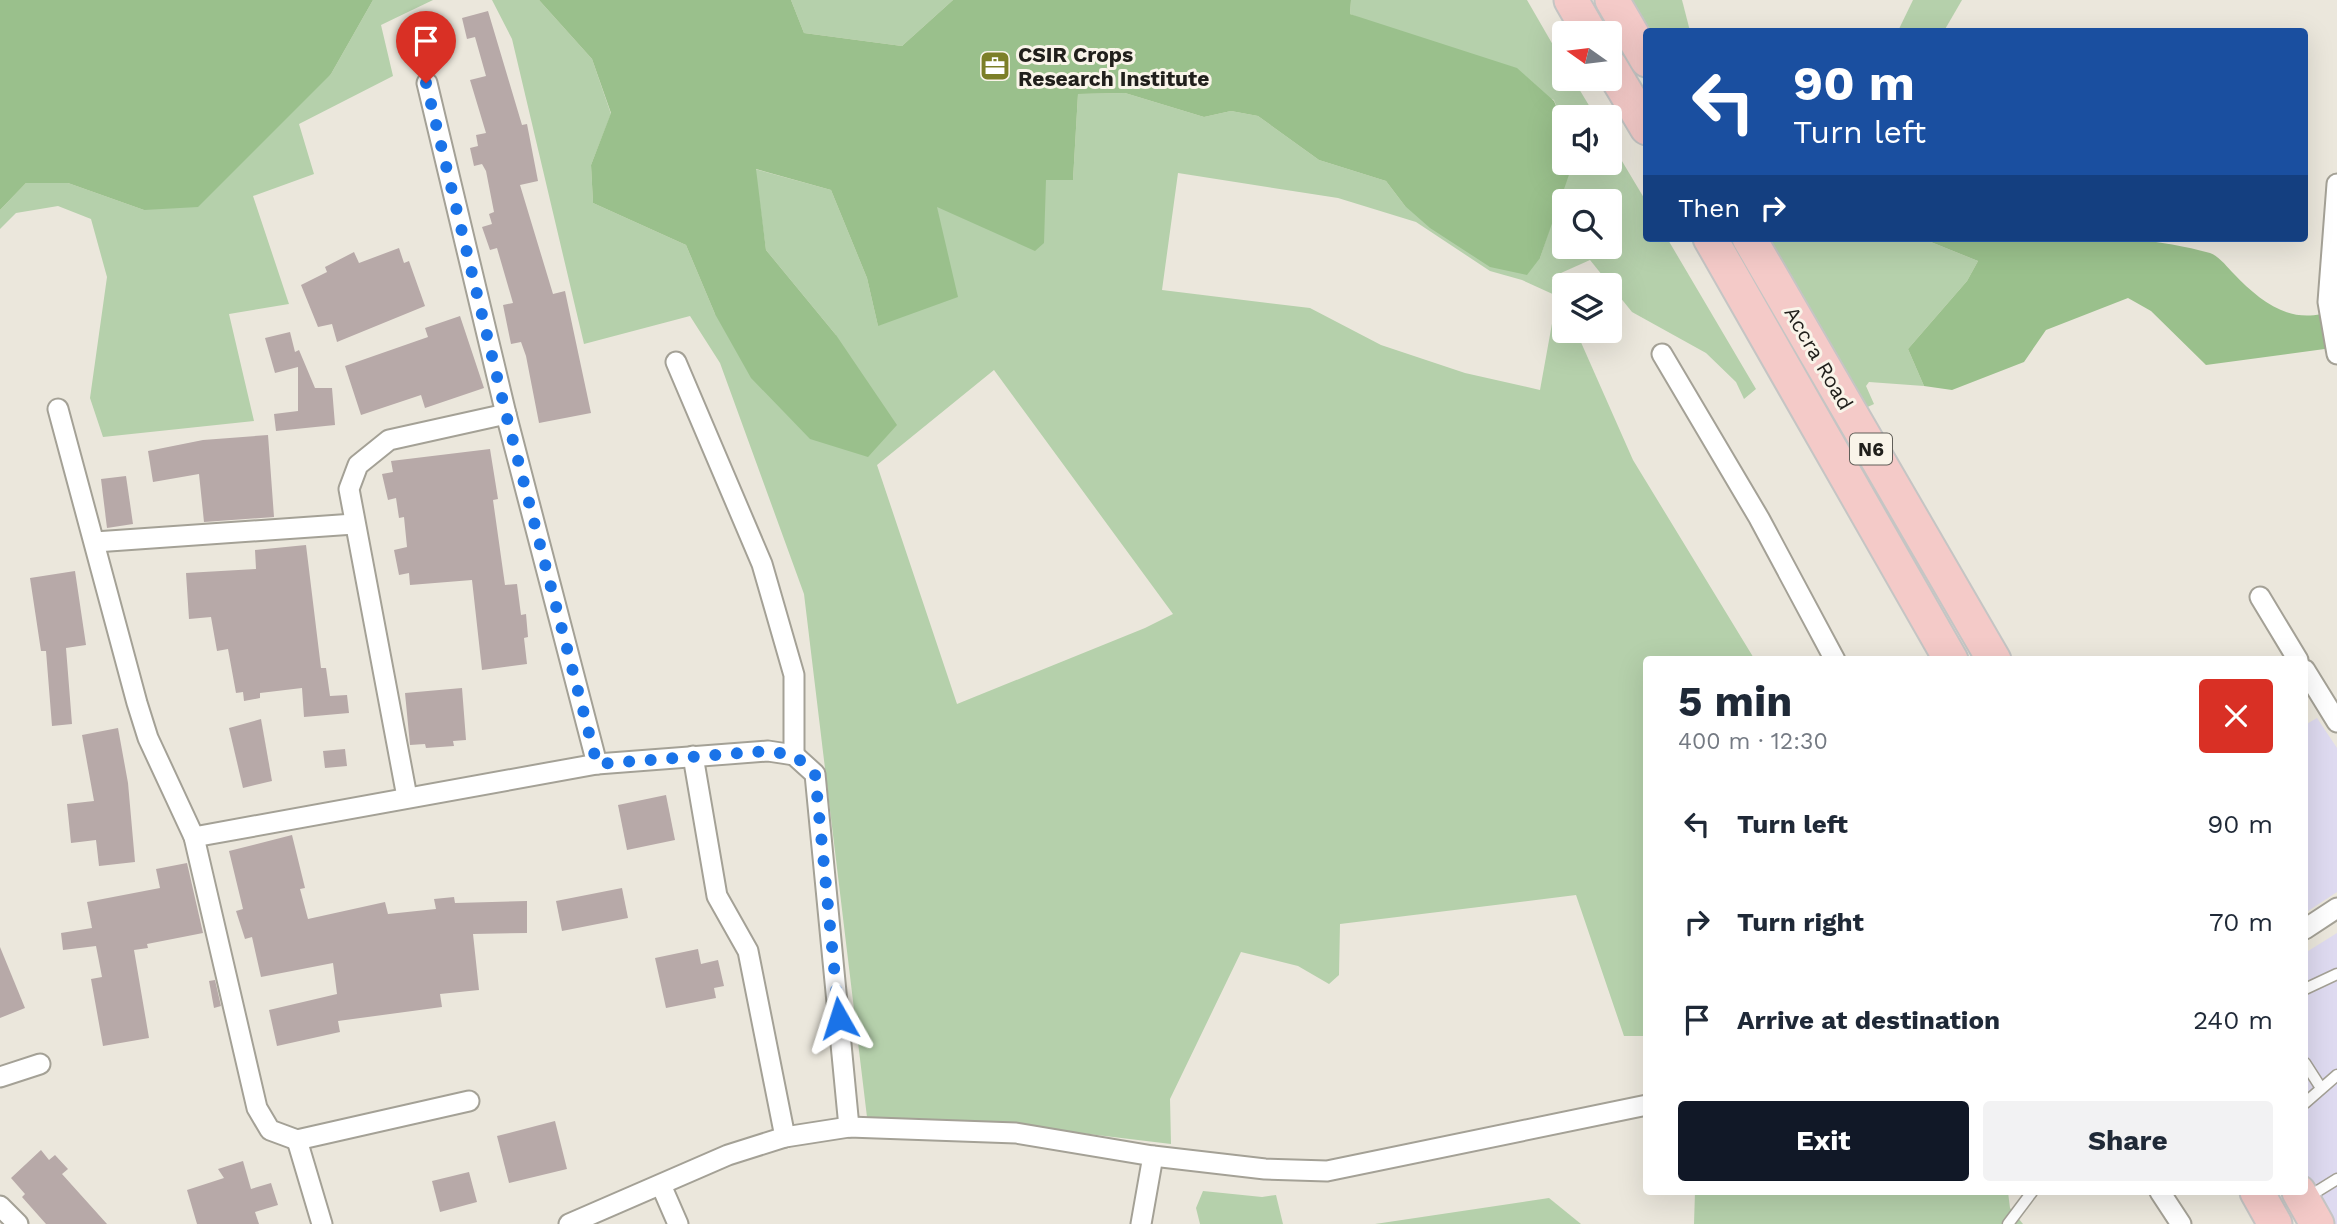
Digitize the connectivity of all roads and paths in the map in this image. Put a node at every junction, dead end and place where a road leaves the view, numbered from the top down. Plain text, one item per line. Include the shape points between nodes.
1 (1571, 0) edge
2 (1612, 0) edge
3 (1583, 21) edge
4 (1643, 53) edge
5 (426, 83) dead end
6 (1622, 86) edge
7 (1643, 121) edge
8 (2337, 184) edge
9 (1712, 242) edge
10 (1751, 242) edge
11 (1662, 354) dead end
12 (2337, 354) edge
13 (676, 362) dead end
14 (58, 409) dead end
15 (506, 414) junction
16 (354, 524) junction
17 (95, 542) junction
18 (2260, 597) dead end
19 (1833, 656) edge
20 (1949, 656) edge
21 (1992, 656) edge
22 (2296, 656) edge
23 (2308, 675) edge
24 (2337, 722) edge
25 (794, 755) junction
26 (694, 756) junction
27 (597, 764) junction
28 (407, 797) junction
29 (194, 837) junction
30 (2337, 908) edge
31 (2308, 927) edge
32 (2337, 974) edge
33 (2308, 988) edge
34 (40, 1064) dead end
35 (2308, 1068) edge
36 (2337, 1075) edge
37 (0, 1077) edge
38 (2321, 1088) junction
39 (2308, 1100) edge
40 (470, 1101) dead end
41 (1643, 1106) edge
42 (849, 1127) junction
43 (785, 1137) junction
44 (297, 1140) junction
45 (1153, 1156) junction
46 (2337, 1179) edge
47 (661, 1185) junction
48 (2030, 1195) edge
49 (2162, 1195) edge
50 (2259, 1195) edge
51 (2306, 1205) edge
52 (0, 1206) edge
53 (18, 1224) edge
54 (322, 1224) edge
55 (569, 1224) edge
56 (678, 1224) edge
57 (1141, 1224) edge
58 (2008, 1224) edge
59 (2180, 1224) edge
60 (2275, 1224) edge

1 - 3 highway
2 - 4 highway
5 - 15 street
6 - 7 highway
8 - 12 street via 2328,302
9 - 20 highway, Accra Road / N6
10 - 21 highway, Accra Road / N6
11 - 19 street via 1759,518
13 - 25 street via 769,588 794,675
14 - 17 street
15 - 16 street via 389,440 376,448 358,465 349,489
15 - 27 street
16 - 17 street
16 - 28 street
17 - 29 street via 148,738
18 - 22 street
23 - 24 street
25 - 26 street via 768,751
25 - 42 street via 815,774
26 - 27 street
26 - 43 street via 717,896 748,951
27 - 28 street
28 - 29 street
29 - 44 street via 257,1108 270,1130
30 - 31 street
32 - 33 lane
34 - 37 street
35 - 38 lane
36 - 38 lane
38 - 39 lane
40 - 44 street
41 - 45 street via 1327,1171
42 - 43 street
42 - 45 street via 1016,1133
43 - 47 street via 728,1155
44 - 54 street
45 - 57 street
46 - 51 lane
47 - 55 street
47 - 56 street
48 - 58 lane
49 - 59 street
50 - 60 highway
52 - 53 street

